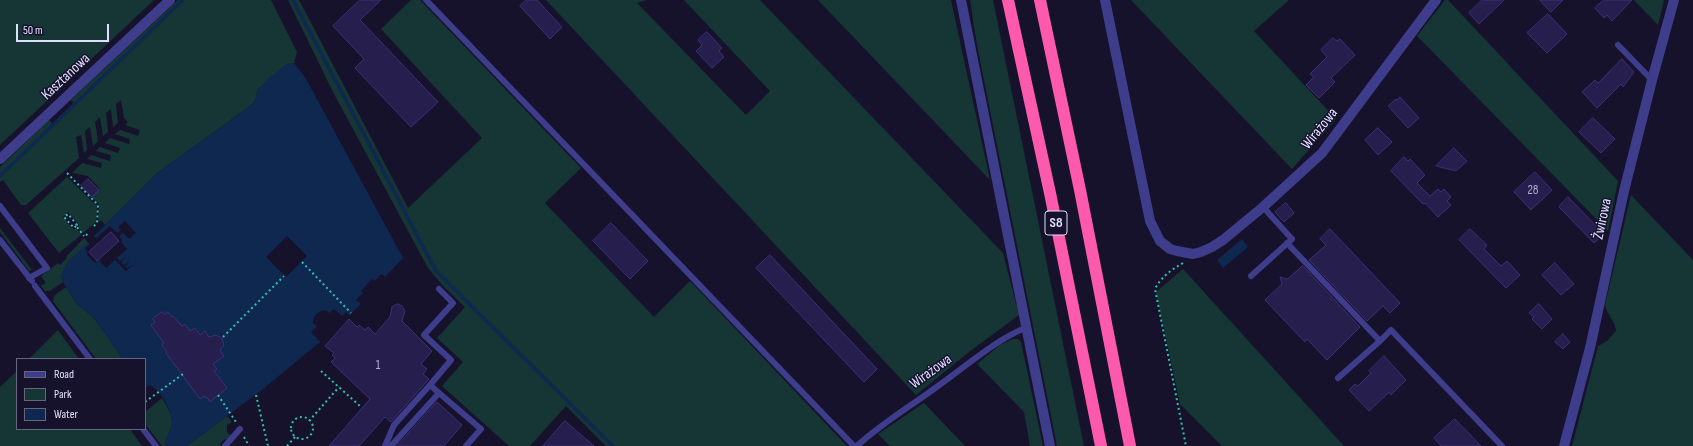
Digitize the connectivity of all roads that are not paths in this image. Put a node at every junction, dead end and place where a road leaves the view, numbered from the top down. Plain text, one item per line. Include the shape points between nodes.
1 (170, 0) edge
2 (426, 0) edge
3 (961, 0) edge
4 (1008, 0) edge
5 (1040, 0) edge
6 (1104, 0) edge
7 (1436, 0) edge
8 (1674, 0) edge
9 (1618, 45) dead end
10 (1652, 80) junction
11 (0, 159) edge
12 (0, 206) edge
13 (1263, 207) junction
14 (0, 240) edge
15 (1287, 243) junction
16 (1251, 276) dead end
17 (32, 282) junction
18 (439, 289) dead end
19 (1027, 327) junction
20 (1380, 341) junction
21 (89, 358) edge
22 (1338, 378) dead end
23 (430, 385) junction
24 (439, 393) junction
25 (144, 430) edge
26 (240, 430) dead end
27 (156, 446) edge
28 (225, 446) edge
29 (385, 446) edge
30 (391, 446) edge
31 (466, 446) edge
32 (854, 446) edge
33 (857, 446) edge
34 (1050, 446) edge
35 (1101, 446) edge
36 (1130, 446) edge
37 (1502, 446) edge
38 (1564, 446) edge

1 - 11 street, Kasztanowa
2 - 32 lane
3 - 19 street
4 - 35 highway, S8
5 - 36 highway, S8
6 - 13 street, Wirażowa via 1150,221 1160,241 1170,249 1184,253 1201,252 1223,240
7 - 13 street, Wirażowa via 1322,153
8 - 10 street, Żwirowa
9 - 10 lane
10 - 38 street, Żwirowa via 1624,191 1590,348
12 - 17 lane via 47,268
13 - 15 lane via 1292,239
14 - 17 lane
15 - 16 lane
15 - 20 lane
17 - 21 lane
18 - 23 lane via 452,303 424,334 451,360
19 - 33 lane, Wirażowa via 988,348
19 - 34 street
20 - 22 lane
20 - 37 lane via 1391,330
23 - 24 lane
23 - 29 lane via 394,425
24 - 30 lane
24 - 31 lane via 481,429
25 - 27 lane
26 - 28 lane

